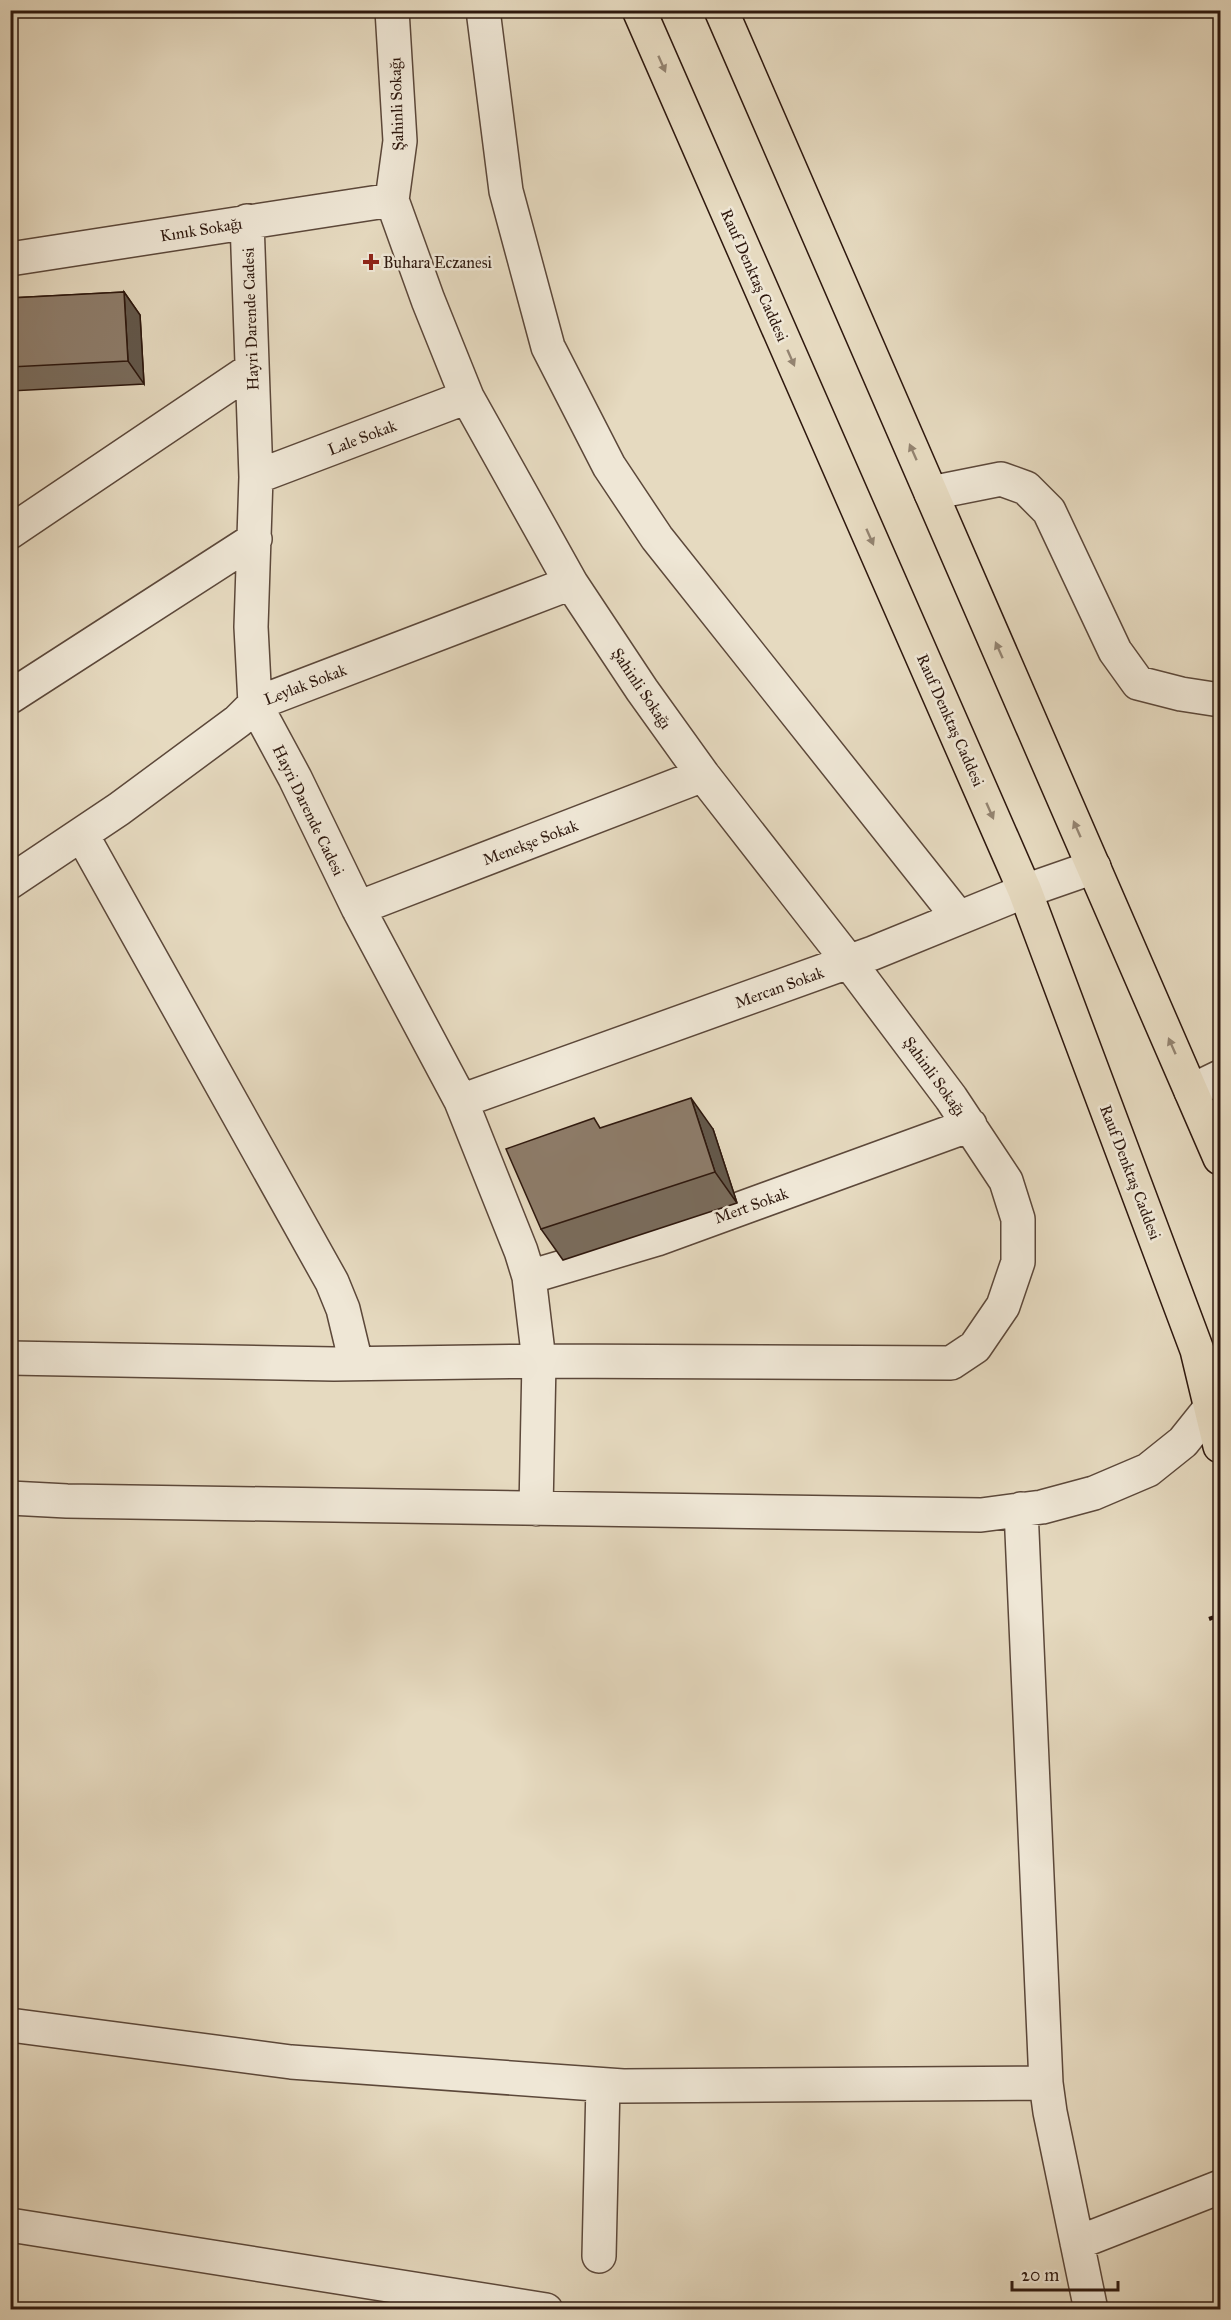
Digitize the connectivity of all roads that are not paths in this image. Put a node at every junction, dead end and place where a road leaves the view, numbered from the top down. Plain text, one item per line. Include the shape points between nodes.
1 (392, 10) edge
2 (483, 10) edge
3 (639, 10) edge
4 (721, 10) edge
5 (392, 200) junction
6 (247, 221) junction
7 (10, 259) edge
8 (252, 369) junction
9 (467, 397) junction
10 (256, 477) junction
11 (931, 493) junction
12 (10, 532) edge
13 (255, 539) junction
14 (571, 583) junction
15 (10, 697) edge
16 (1221, 700) edge
17 (255, 704) junction
18 (703, 775) junction
19 (82, 834) junction
20 (1094, 867) junction
21 (10, 882) edge
22 (1025, 891) junction
23 (358, 908) junction
24 (958, 918) junction
25 (849, 962) junction
26 (1221, 1077) edge
27 (1191, 1091) junction
28 (461, 1101) junction
29 (970, 1125) junction
30 (1221, 1158) edge
31 (529, 1277) junction
32 (10, 1358) edge
33 (539, 1361) junction
34 (356, 1363) junction
35 (1211, 1407) junction
36 (1221, 1446) edge
37 (10, 1498) edge
38 (536, 1509) junction
39 (1021, 1509) junction
40 (10, 2025) edge
41 (1046, 2083) junction
42 (603, 2085) junction
43 (1221, 2187) edge
44 (10, 2225) edge
45 (1077, 2243) junction
46 (599, 2256) dead end
47 (546, 2310) edge
48 (1091, 2310) edge

1 - 5 street, Şahinli Sokağı via 400,141
2 - 24 street via 506,191 548,347 609,466 657,538
3 -> 22 main road, Rauf Denktaş Caddesi
11 -> 4 main road
5 - 6 street, Kınık Sokağı
5 - 9 street, Şahinli Sokağı
6 - 7 street, Kınık Sokağı
6 - 8 street, Hayri Darende Cadesi
8 - 10 street, Hayri Darende Cadesi
8 - 12 street
9 - 10 street, Lale Sokak
9 - 14 street, Şahinli Sokağı
10 - 13 street, Hayri Darende Cadesi
11 - 16 street via 1001,479 1026,488 1049,511 1114,651 1138,683
20 -> 11 main road
13 - 15 street
13 - 17 street, Hayri Darende Cadesi via 251,627
14 - 17 street, Leylak Sokak
14 - 18 street, Şahinli Sokağı
17 - 19 street, Leylak Sokak
17 - 23 street, Hayri Darende Cadesi
18 - 23 street, Menekşe Sokak
18 - 25 street, Şahinli Sokağı
19 - 21 street, Leylak Sokak
19 - 34 street via 332,1282
20 - 22 street, Mercan Sokak
27 -> 20 main road
22 - 24 street, Mercan Sokak
22 - 35 main road, Rauf Denktaş Caddesi via 1197,1350
23 - 28 street, Hayri Darende Cadesi
24 - 25 street, Mercan Sokak
25 - 28 street, Mercan Sokak
25 - 29 street, Şahinli Sokağı
26 - 27 street
27 - 30 main road
28 - 31 street, Hayri Darende Cadesi
29 - 31 street, Mert Sokak via 657,1239
29 - 33 street, Şahinli Sokağı via 1006,1181 1018,1219 1017,1262 1003,1306 975,1347 951,1363
31 - 33 street, Hayri Darende Cadesi
32 - 34 street, Şahinli Sokağı
33 - 34 street, Şahinli Sokağı
33 - 38 street, Hayri Darende Cadesi
35 - 36 main road, Rauf Denktaş Caddesi
35 - 39 street via 1183,1442 1149,1470 1094,1493
37 - 38 street
38 - 39 street via 981,1515
39 - 41 street
40 - 42 street via 291,2062
41 - 42 street
41 - 45 street
42 - 46 street
43 - 45 street
44 - 47 street
45 - 48 street

